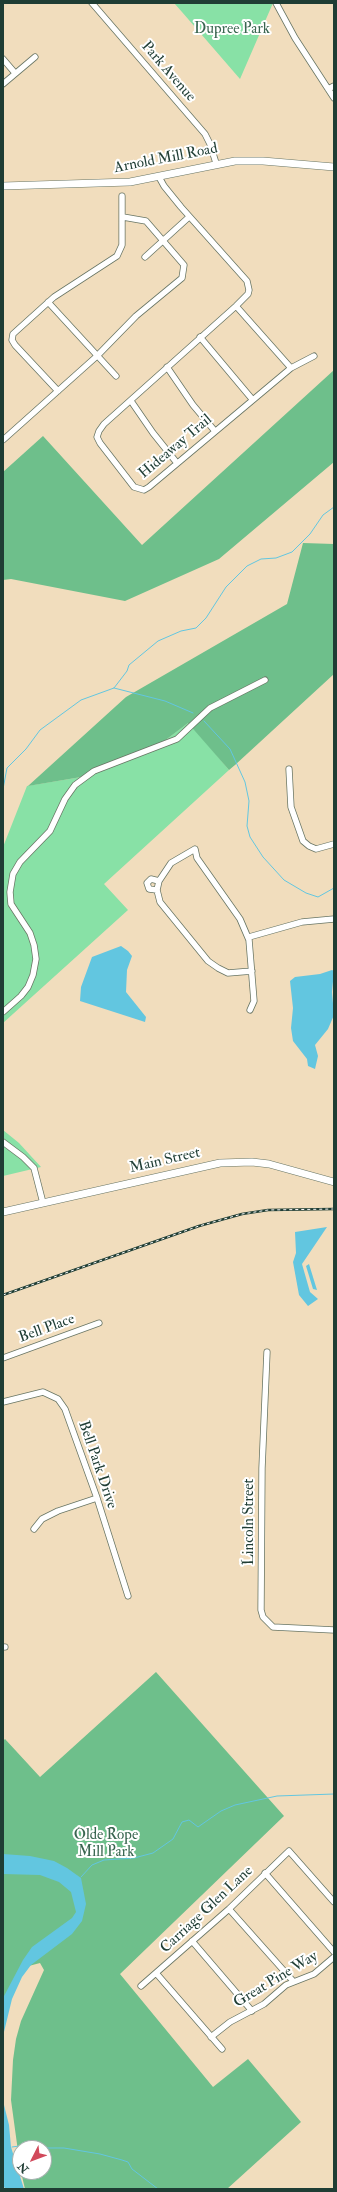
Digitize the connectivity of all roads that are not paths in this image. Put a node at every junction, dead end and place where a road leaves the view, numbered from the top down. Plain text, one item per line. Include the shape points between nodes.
1 (92, 3) edge
2 (276, 3) edge
3 (35, 57) dead end
4 (3, 59) edge
5 (15, 73) junction
6 (3, 84) edge
7 (331, 87) edge
8 (334, 98) edge
9 (216, 163) junction
10 (334, 168) edge
11 (159, 177) junction
12 (3, 186) edge
13 (122, 196) dead end
14 (123, 217) junction
15 (190, 217) junction
16 (163, 240) junction
17 (145, 258) dead end
18 (48, 302) junction
19 (236, 306) junction
20 (200, 337) junction
21 (97, 356) junction
22 (314, 356) dead end
23 (167, 367) junction
24 (291, 368) junction
25 (116, 376) dead end
26 (58, 391) junction
27 (131, 400) junction
28 (252, 400) junction
29 (214, 430) junction
30 (3, 440) edge
31 (177, 463) junction
32 (266, 680) dead end
33 (289, 769) dead end
34 (334, 844) edge
35 (159, 880) junction
36 (157, 890) junction
37 (334, 919) edge
38 (249, 937) junction
39 (252, 971) junction
40 (250, 1010) dead end
41 (3, 1012) edge
42 (3, 1142) edge
43 (334, 1182) edge
44 (43, 1203) junction
45 (3, 1212) edge
46 (99, 1324) dead end
47 (267, 1352) dead end
48 (3, 1358) edge
49 (3, 1394) edge
50 (4, 1401) edge
51 (97, 1498) junction
52 (34, 1529) dead end
53 (128, 1596) dead end
54 (334, 1630) edge
55 (265, 1873) junction
56 (334, 1902) edge
57 (229, 1909) junction
58 (192, 1941) junction
59 (334, 1952) edge
60 (334, 1957) edge
61 (156, 1973) junction
62 (292, 1981) junction
63 (141, 1986) dead end
64 (252, 2011) junction
65 (211, 2037) junction
66 (222, 2050) dead end

1 - 9 street, Park Avenue via 205,134
2 - 7 street via 288,27
3 - 5 street
4 - 5 street
5 - 6 street
7 - 8 street
9 - 10 main road, Arnold Mill Road via 258,160
9 - 11 main road, Arnold Mill Road
11 - 12 main road, Arnold Mill Road via 111,183
11 - 15 street, Hideaway Trail
13 - 14 street
14 - 16 street via 146,221
14 - 18 street via 122,245 117,256
15 - 16 street
15 - 19 street, Hideaway Trail via 247,281 248,294
16 - 17 street
16 - 21 street via 184,265 182,278 136,316
18 - 21 street
18 - 26 street via 13,334 12,340
19 - 20 street, Hideaway Trail
19 - 24 street
20 - 23 street, Hideaway Trail
20 - 28 street
21 - 25 street
21 - 26 street
22 - 24 street, Hideaway Trail
23 - 27 street, Hideaway Trail
23 - 29 street
24 - 28 street, Hideaway Trail
26 - 30 street
27 - 31 street
27 - 31 street, Hideaway Trail via 104,424 97,437 100,443 139,490 149,487
28 - 29 street, Hideaway Trail
29 - 31 street, Hideaway Trail
32 - 41 street via 210,708 177,739 94,771 75,784 50,831 20,862 13,874 11,904 30,933 36,959 28,987
33 - 34 street via 291,807 303,841 316,849
35 - 36 street
35 - 36 street via 151,879 147,883 149,889
35 - 38 street via 171,863 195,849 197,858 236,911
36 - 39 street via 160,902 208,961 228,973
37 - 38 street via 302,922
38 - 39 street
39 - 40 street via 254,1001
42 - 44 street via 34,1168
43 - 44 main road, Main Street via 269,1164 226,1162
44 - 45 main road, Main Street
46 - 48 street, Bell Place
47 - 54 street, Lincoln Street via 262,1468 263,1617 273,1627
49 - 50 street
50 - 51 street, Bell Park Drive via 43,1392 58,1399 65,1409
51 - 52 street via 58,1511 42,1519
51 - 53 street, Bell Park Drive
55 - 56 street, Carriage Glen Lane via 289,1851
55 - 57 street, Carriage Glen Lane
55 - 59 street
57 - 58 street, Carriage Glen Lane
57 - 62 street
58 - 61 street, Carriage Glen Lane
58 - 64 street
60 - 62 street, Great Pine Way via 314,1974 305,1979
61 - 63 street, Carriage Glen Lane
61 - 65 street
62 - 64 street, Great Pine Way
64 - 65 street, Great Pine Way via 230,2022
65 - 66 street

